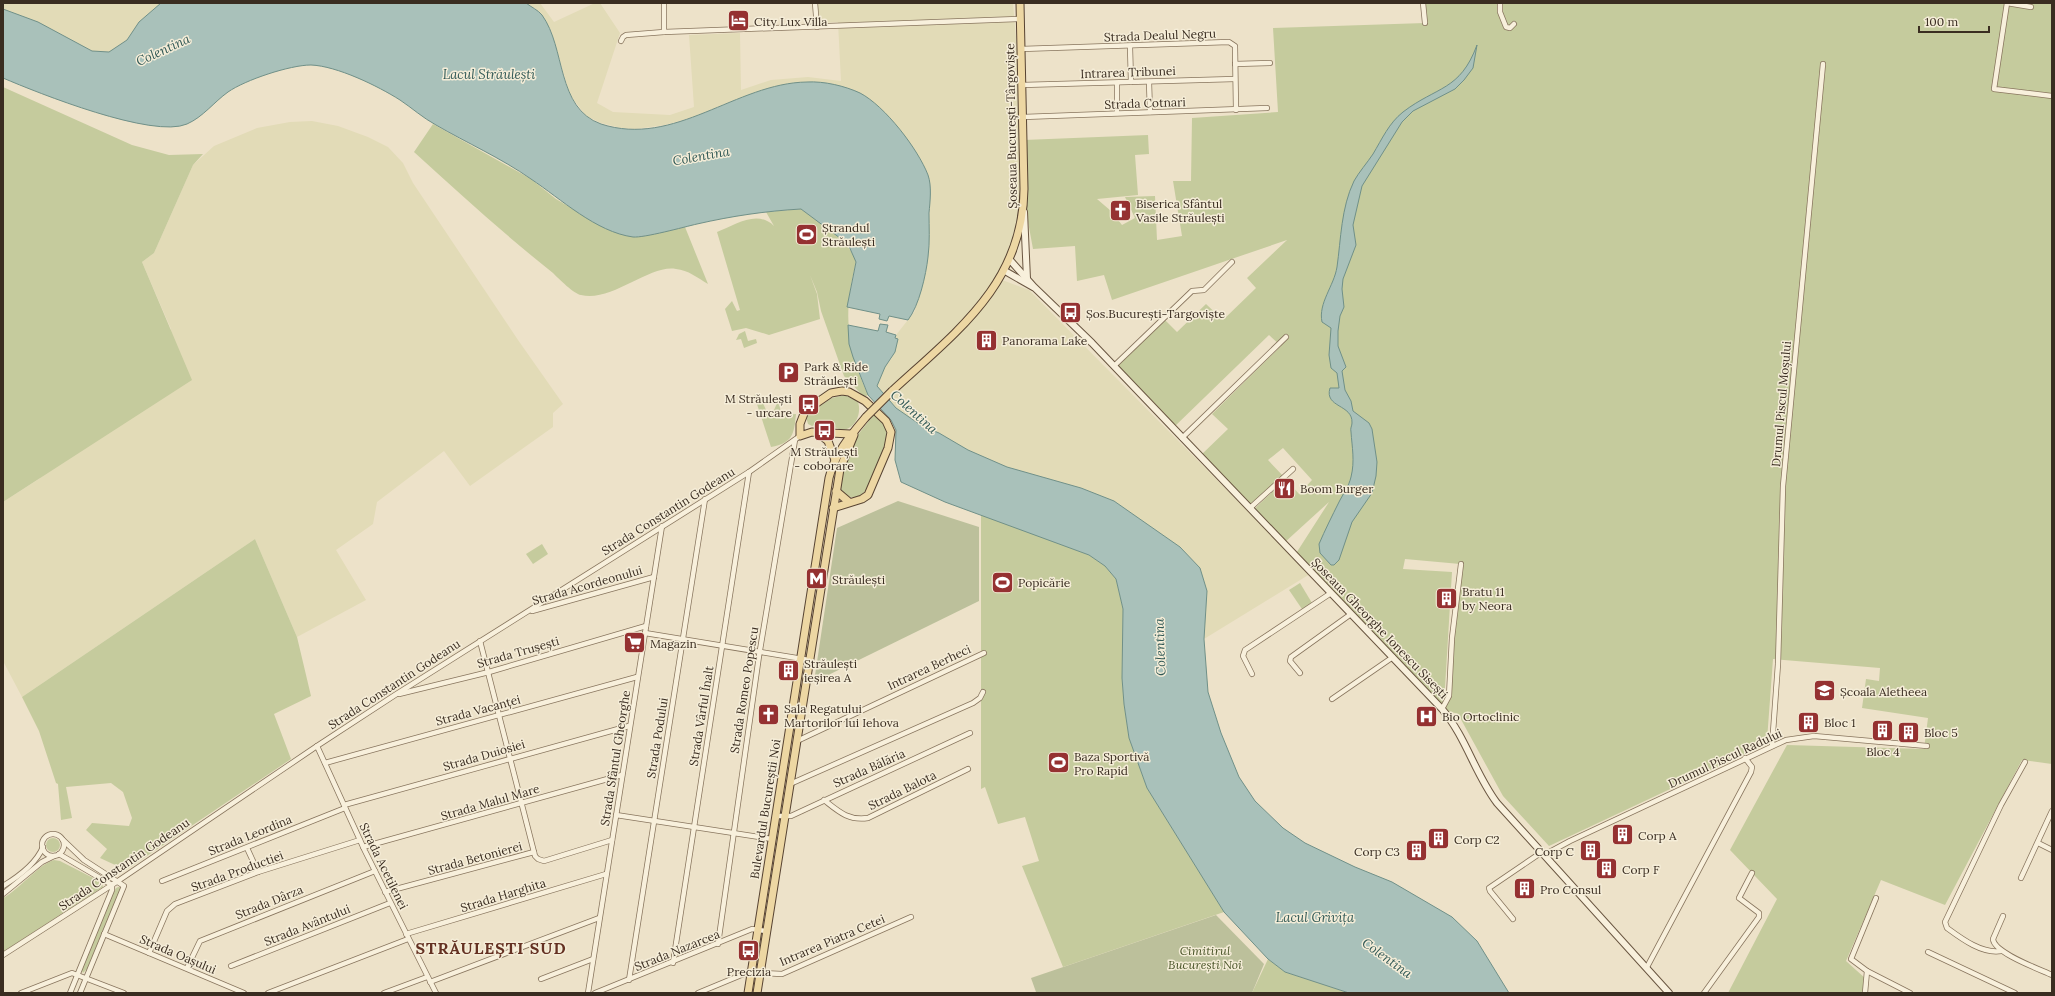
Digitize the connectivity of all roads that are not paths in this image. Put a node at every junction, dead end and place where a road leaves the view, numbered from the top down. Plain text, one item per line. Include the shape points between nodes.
1 (664, 3) edge
2 (815, 3) edge
3 (1020, 3) edge
4 (1423, 3) edge
5 (1500, 3) edge
6 (2007, 3) edge
7 (2031, 7) dead end
8 (1020, 19) junction
9 (1425, 23) dead end
10 (1514, 24) dead end
11 (816, 27) junction
12 (664, 32) junction
13 (621, 41) dead end
14 (1130, 47) junction
15 (1021, 49) junction
16 (1270, 63) dead end
17 (1235, 64) junction
18 (1823, 64) dead end
19 (1235, 79) junction
20 (1131, 82) junction
21 (1149, 82) junction
22 (1117, 83) junction
23 (1022, 85) junction
24 (2052, 96) edge
25 (1267, 108) dead end
26 (1236, 110) junction
27 (1150, 112) junction
28 (1117, 113) junction
29 (1023, 117) junction
30 (1024, 212) junction
31 (1010, 260) junction
32 (1232, 262) dead end
33 (1005, 271) junction
34 (1027, 279) junction
35 (1034, 288) junction
36 (1286, 337) dead end
37 (1114, 366) junction
38 (892, 391) joint
39 (861, 423) junction
40 (816, 432) junction
41 (850, 434) junction
42 (798, 438) junction
43 (1182, 438) junction
44 (835, 460) junction
45 (1293, 469) dead end
46 (750, 472) junction
47 (836, 491) junction
48 (705, 499) junction
49 (849, 502) junction
50 (833, 508) junction
51 (1250, 508) junction
52 (662, 526) junction
53 (1461, 564) dead end
54 (654, 577) junction
55 (1331, 593) junction
56 (526, 613) junction
57 (1351, 614) junction
58 (646, 626) junction
59 (645, 633) junction
60 (683, 639) junction
61 (480, 641) junction
62 (722, 645) junction
63 (760, 651) junction
64 (984, 653) dead end
65 (1392, 657) junction
66 (800, 658) junction
67 (809, 660) junction
68 (489, 672) junction
69 (1300, 673) dead end
70 (1252, 674) dead end
71 (637, 677) junction
72 (983, 692) dead end
73 (395, 695) junction
74 (1332, 699) dead end
75 (1442, 709) junction
76 (498, 715) junction
77 (630, 726) junction
78 (970, 733) dead end
79 (797, 741) junction
80 (317, 746) junction
81 (1772, 746) junction
82 (1926, 746) dead end
83 (510, 758) junction
84 (1745, 758) junction
85 (2025, 762) dead end
86 (325, 763) junction
87 (968, 769) dead end
88 (622, 775) junction
89 (790, 784) junction
90 (824, 800) junction
91 (522, 803) junction
92 (345, 807) junction
93 (2052, 811) edge
94 (616, 816) junction
95 (775, 816) junction
96 (785, 816) junction
97 (654, 821) junction
98 (694, 828) junction
99 (733, 834) junction
100 (772, 839) junction
101 (63, 840) junction
102 (360, 840) junction
103 (612, 840) junction
104 (2038, 843) junction
105 (43, 847) junction
106 (363, 847) junction
107 (247, 848) junction
108 (2052, 850) edge
109 (534, 852) junction
110 (1543, 853) junction
111 (56, 855) junction
112 (375, 871) junction
113 (258, 872) junction
114 (1752, 873) dead end
115 (606, 874) junction
116 (2021, 878) dead end
117 (118, 881) junction
118 (162, 881) dead end
119 (112, 885) junction
120 (3, 886) edge
121 (385, 892) junction
122 (3, 894) edge
123 (1876, 898) dead end
124 (390, 903) junction
125 (2003, 916) dead end
126 (911, 917) dead end
127 (599, 918) junction
128 (1513, 919) dead end
129 (758, 930) junction
130 (766, 931) junction
131 (104, 934) junction
132 (407, 937) junction
133 (718, 944) junction
134 (2001, 951) junction
135 (149, 952) junction
136 (1928, 952) dead end
137 (3, 956) edge
138 (593, 959) junction
139 (673, 963) junction
140 (231, 966) dead end
141 (1647, 967) junction
142 (187, 968) junction
143 (751, 971) junction
144 (1867, 971) junction
145 (760, 973) junction
146 (78, 974) junction
147 (2052, 976) edge
148 (86, 977) junction
149 (427, 977) junction
150 (541, 979) dead end
151 (630, 980) junction
152 (430, 982) junction
153 (21, 993) edge
154 (70, 993) edge
155 (80, 993) edge
156 (124, 993) edge
157 (244, 993) edge
158 (268, 993) edge
159 (384, 993) edge
160 (436, 993) edge
161 (588, 993) edge
162 (595, 993) edge
163 (698, 993) edge
164 (748, 993) edge
165 (757, 993) edge
166 (1669, 993) edge
167 (1704, 993) edge
168 (1864, 993) edge
169 (1910, 993) edge
170 (2015, 993) edge

1 - 12 street
2 - 11 street
3 - 8 main road, Șoseaua București-Târgoviște
4 - 9 street
5 - 10 street via 1500,12 1506,27 1510,28
6 - 7 street
6 - 24 street via 1994,89
8 - 11 street
8 - 15 main road, Șoseaua București-Târgoviște
11 - 12 street
12 - 13 street via 626,34
14 - 15 street, Strada Dealul Negru
14 - 17 street, Strada Dealul Negru via 1229,42 1234,46
14 - 20 street
15 - 23 main road, Șoseaua București-Târgoviște
16 - 17 street
17 - 19 street, Strada Dealul Negru
18 - 81 street, Drumul Piscul Moșului via 1783,486 1778,664
19 - 21 street, Intrarea Tribunei
19 - 26 street, Strada Dealul Negru
20 - 21 street, Intrarea Tribunei
20 - 22 street, Intrarea Tribunei
21 - 27 street
22 - 23 street, Intrarea Tribunei
22 - 28 street
23 - 29 main road, Șoseaua București-Târgoviște
25 - 26 street, Strada Cotnari
26 - 27 street, Strada Cotnari
27 - 28 street, Strada Cotnari
28 - 29 street, Strada Cotnari
29 - 30 main road, Șoseaua București-Târgoviște
30 - 31 main road, Șoseaua București-Târgoviște
30 - 34 main road
31 - 33 main road, Șoseaua București-Târgoviște
31 - 34 main road, Șoseaua Gheorghe Ionescu Sisești
32 - 37 street via 1204,290 1192,291
33 - 35 main road, Șoseaua Gheorghe Ionescu Sisești
33 - 38 main road, Șoseaua București-Târgoviște via 977,310
34 - 35 main road, Șoseaua Gheorghe Ionescu Sisești
35 - 37 main road, Șoseaua Gheorghe Ionescu Sisești
36 - 43 street
37 - 43 main road, Șoseaua Gheorghe Ionescu Sisești
38 - 39 main road, Bulevardul Bucureștii Noi, bridge
39 - 41 main road, Bulevardul Bucureștii Noi
39 - 47 main road, Bulevardul Bucureștii Noi via 843,460
40 - 41 main road
40 - 42 main road via 808,432
40 - 44 main road via 828,440
41 - 44 main road, Bulevardul Bucureștii Noi
42 - 46 street, Strada Constantin Godeanu
42 - 49 main road via 805,411 838,391 857,395 886,421 891,432 890,442 868,495
42 - 63 street, Strada Romeo Popescu
43 - 51 main road, Șoseaua Gheorghe Ionescu Sisești
44 - 66 main road, Bulevardul Bucureștii Noi via 824,500
45 - 51 street
46 - 48 street, Strada Constantin Godeanu
46 - 62 street, Strada Vârful Înalt
47 - 49 main road
47 - 50 main road, Bulevardul Bucureștii Noi
48 - 52 street, Strada Constantin Godeanu
48 - 60 street, Strada Podului
49 - 50 main road
50 - 67 main road, Bulevardul Bucureștii Noi
51 - 55 main road, Șoseaua Gheorghe Ionescu Sisești
52 - 54 street, Strada Sfântul Gheorghe
52 - 56 street, Strada Constantin Godeanu
53 - 75 street via 1452,638 1449,696
54 - 56 street, Strada Acordeonului
54 - 58 street, Strada Sfântul Gheorghe
55 - 57 main road, Șoseaua Gheorghe Ionescu Sisești
55 - 70 street via 1245,650 1243,656
56 - 61 street, Strada Constantin Godeanu
57 - 65 main road, Șoseaua Gheorghe Ionescu Sisești
57 - 69 street via 1290,657
58 - 59 street, Strada Sfântul Gheorghe
58 - 68 street, Strada Trușești
59 - 60 street
59 - 71 street, Strada Sfântul Gheorghe
60 - 62 street
60 - 97 street, Strada Podului
61 - 68 street
61 - 73 street, Strada Constantin Godeanu
62 - 63 street
62 - 98 street, Strada Vârful Înalt
63 - 66 street
63 - 99 street, Strada Romeo Popescu
64 - 79 street, Intrarea Berheci
65 - 74 street
65 - 75 main road, Șoseaua Gheorghe Ionescu Sisești
66 - 67 street
66 - 95 main road, Bulevardul Bucureștii Noi
67 - 79 main road, Bulevardul Bucureștii Noi
68 - 73 street, Strada Trușești
68 - 76 street
71 - 76 street, Strada Vacanței
71 - 77 street, Strada Sfântul Gheorghe
72 - 89 street via 980,698 973,702
73 - 80 street, Strada Constantin Godeanu
75 - 110 main road, Șoseaua Gheorghe Ionescu Sisești via 1457,730 1491,794
76 - 83 street
76 - 86 street, Strada Vacanței
77 - 83 street, Strada Duiosiei
77 - 88 street, Strada Sfântul Gheorghe
78 - 90 street, Strada Bălăria
79 - 89 main road, Bulevardul Bucureștii Noi
80 - 86 street, Strada Acetilenei
80 - 117 street, Strada Constantin Godeanu
81 - 82 street, Drumul Piscul Radului via 1795,737 1814,736
81 - 84 street, Drumul Piscul Radului
83 - 91 street
83 - 92 street, Strada Duiosiei
84 - 110 street, Drumul Piscul Radului
84 - 141 street via 1752,767 1751,772
85 - 134 street via 2001,805 1945,922 1947,928 1982,949
86 - 92 street, Strada Acetilenei
87 - 90 street, Strada Balota via 868,818 846,817
88 - 91 street, Strada Malul Mare
88 - 94 street, Strada Sfântul Gheorghe
89 - 96 main road, Bulevardul Bucureștii Noi
90 - 96 street, Strada Bălăria via 791,816
91 - 106 street, Strada Malul Mare
91 - 109 street
92 - 102 street, Strada Acetilenei
92 - 107 street, Strada Leordina
93 - 104 street
94 - 97 street
94 - 103 street, Strada Sfântul Gheorghe
95 - 96 street, Strada Bălăria
95 - 100 main road, Bulevardul Bucureștii Noi
96 - 130 main road, Bulevardul Bucureștii Noi
97 - 98 street
97 - 151 street, Strada Podului
98 - 99 street
98 - 139 street, Strada Vârful Înalt
99 - 100 street
99 - 133 street, Strada Romeo Popescu
100 - 129 main road, Bulevardul Bucureștii Noi
101 - 105 street via 57,835 49,835 43,841
101 - 111 street via 63,849
101 - 117 street via 84,860
102 - 106 street, Strada Acetilenei
102 - 113 street, Strada Productiei
103 - 109 street, Strada Betonierei via 544,861 538,859
103 - 115 street, Strada Sfântul Gheorghe
104 - 108 street
104 - 116 street
105 - 111 street via 48,854
105 - 120 street via 30,866
106 - 112 street, Strada Acetilenei
107 - 113 street
107 - 118 street, Strada Leordina
109 - 121 street, Strada Betonierei
110 - 128 street, Drumul Piscul Radului via 1489,888
110 - 141 main road, Șoseaua Gheorghe Ionescu Sisești
111 - 119 street
111 - 122 street via 42,862
112 - 121 street, Strada Acetilenei
112 - 142 street, Strada Dârza via 200,941
113 - 135 street, Strada Productiei via 171,906
114 - 167 street via 1739,898 1759,913 1759,916
115 - 127 street, Strada Sfântul Gheorghe
115 - 132 street, Strada Harghita
117 - 119 street, Strada Constantin Godeanu
117 - 131 street via 124,886
119 - 137 street, Strada Constantin Godeanu
119 - 146 street
121 - 124 street, Strada Acetilenei
123 - 144 street via 1851,959
124 - 132 street, Strada Acetilenei
124 - 140 street, Strada Avântului
125 - 134 street via 1993,939 1993,943
126 - 145 street, Intrarea Piatra Cetei via 782,974
127 - 138 street, Strada Sfântul Gheorghe
127 - 152 street
129 - 130 street, Strada Nazarcea
129 - 133 street, Strada Nazarcea via 752,929
129 - 143 main road, Bulevardul Bucureștii Noi
130 - 145 main road, Bulevardul Bucureștii Noi
131 - 135 street, Strada Oașului
131 - 148 street
132 - 149 street, Strada Acetilenei
132 - 158 street, Strada Harghita
133 - 139 street, Strada Nazarcea
134 - 147 street
135 - 142 street, Strada Oașului
136 - 170 street
138 - 150 street
138 - 161 street, Strada Sfântul Gheorghe
139 - 151 street, Strada Nazarcea
141 - 166 main road, Șoseaua Gheorghe Ionescu Sisești
142 - 157 street, Strada Oașului
143 - 163 street
143 - 164 main road, Bulevardul Bucureștii Noi
144 - 168 street
144 - 169 street
145 - 165 main road, Bulevardul Bucureștii Noi
146 - 148 street
146 - 153 street via 69,973
146 - 154 street
148 - 155 street
148 - 156 street
149 - 152 street, Strada Acetilenei
149 - 159 street
151 - 162 street, Strada Nazarcea
152 - 160 street, Strada Acetilenei

